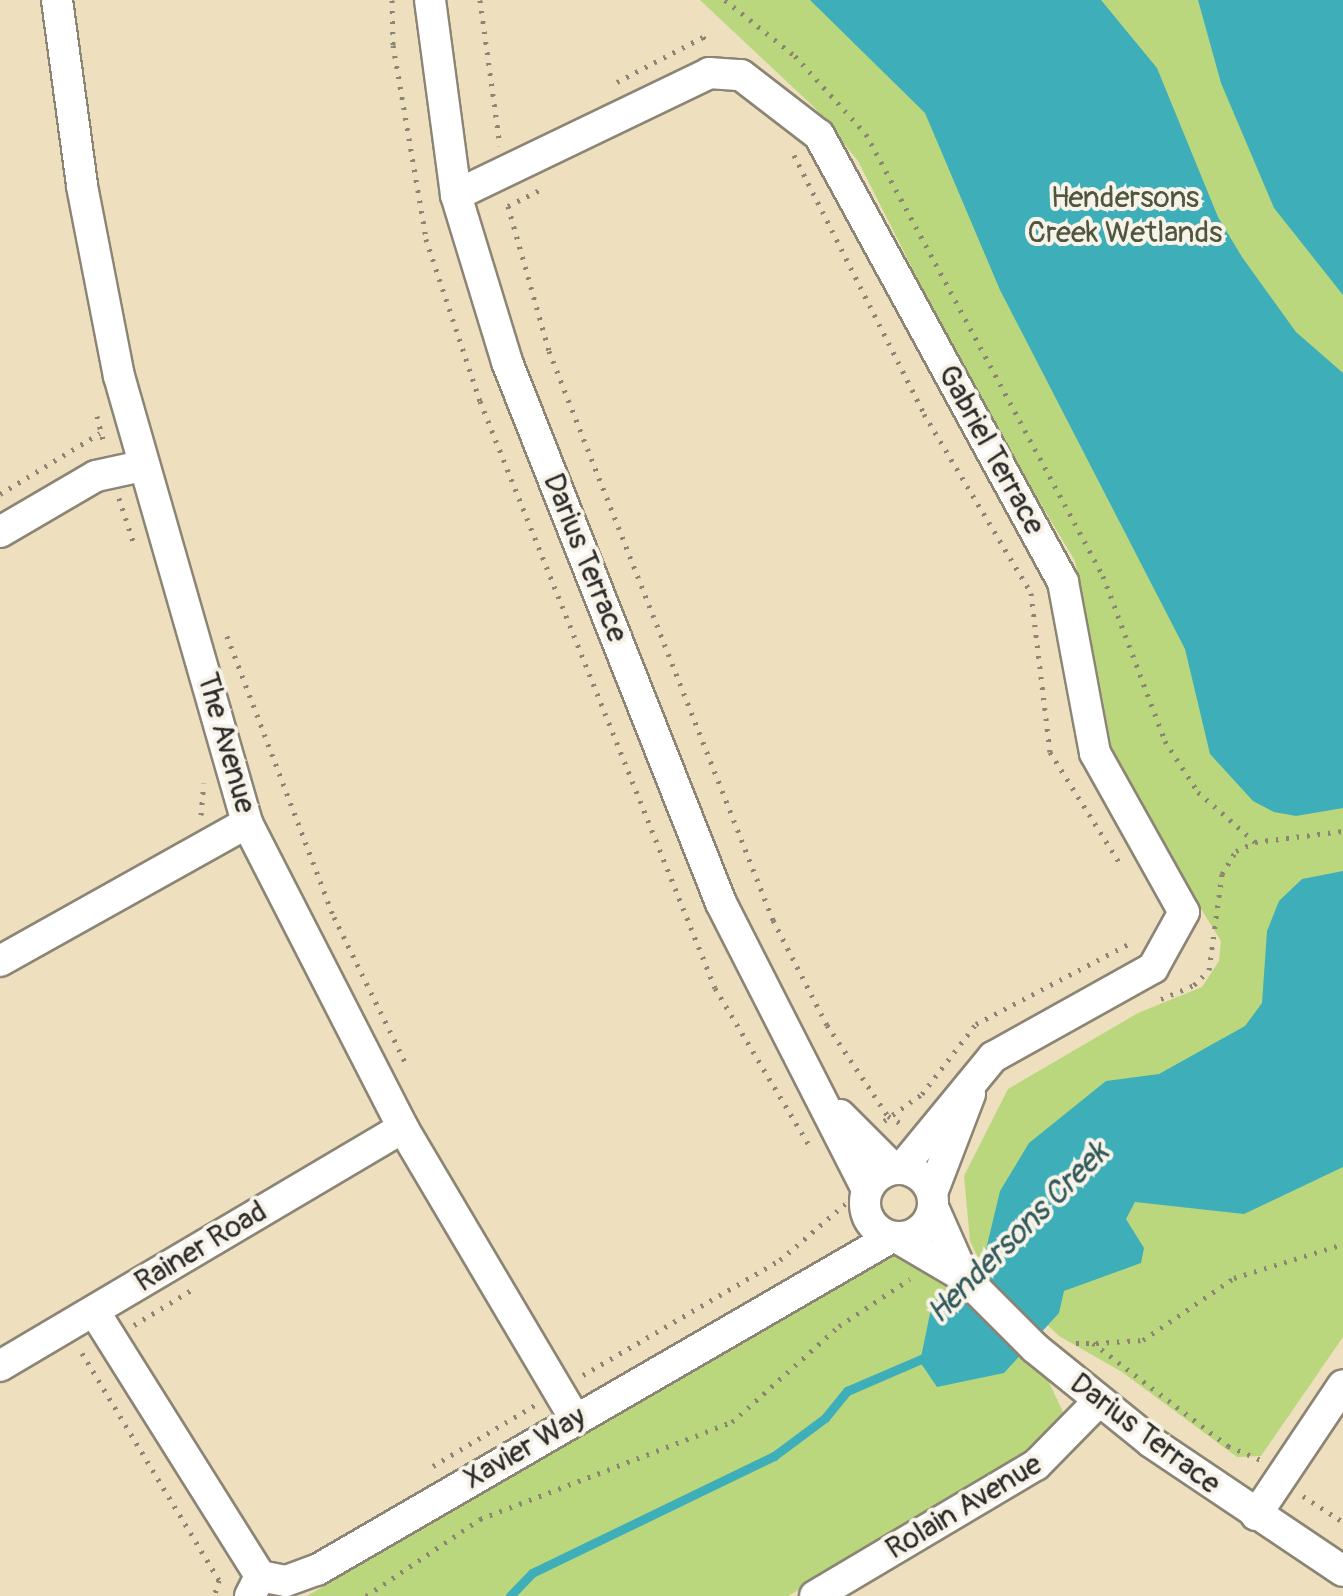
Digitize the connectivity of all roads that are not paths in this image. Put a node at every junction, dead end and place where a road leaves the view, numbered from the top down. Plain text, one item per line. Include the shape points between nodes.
1 (57, 0) edge
2 (430, 0) edge
3 (456, 195) junction
4 (142, 466) junction
5 (0, 532) edge
6 (247, 823) junction
7 (0, 961) edge
8 (982, 1068) junction
9 (817, 1091) junction
10 (403, 1128) junction
11 (898, 1169) junction
12 (860, 1200) junction
13 (932, 1200) junction
14 (895, 1238) junction
15 (964, 1277) junction
16 (804, 1286) junction
17 (94, 1310) junction
18 (0, 1366) edge
19 (1343, 1385) edge
20 (1099, 1401) junction
21 (575, 1420) junction
22 (1256, 1515) junction
23 (1343, 1572) edge
24 (255, 1586) edge
25 (815, 1596) edge

1 - 4 street, The Avenue via 82,186
2 - 3 street, Darius Terrace
3 - 8 street, Gabriel Terrace via 710,73 741,75 819,135 1063,582 1095,754 1184,912 1153,968 1024,1035
3 - 9 street, Darius Terrace via 507,362 721,903
4 - 5 street via 96,476
4 - 6 street, The Avenue
6 - 7 street
6 - 10 street, The Avenue
8 - 11 street, Gabriel Terrace
8 - 13 street
9 - 11 street, Darius Terrace
9 - 12 street, Darius Terrace
10 - 17 street, Rainer Road
10 - 21 street, The Avenue
11 - 12 street
11 - 13 street via 920,1176
12 - 14 street via 874,1227
12 - 16 street, Xavier Way
13 - 14 street via 926,1225
13 - 15 street, Darius Terrace
14 - 15 street, Darius Terrace
14 - 16 street, Xavier Way
15 - 20 street, Darius Terrace
16 - 21 street, Xavier Way
17 - 18 street, Rainer Road
17 - 24 street
19 - 22 street
20 - 22 street, Darius Terrace
20 - 25 street, Rolain Avenue via 1036,1465
21 - 24 street, Xavier Way via 317,1570
22 - 23 street, Darius Terrace

